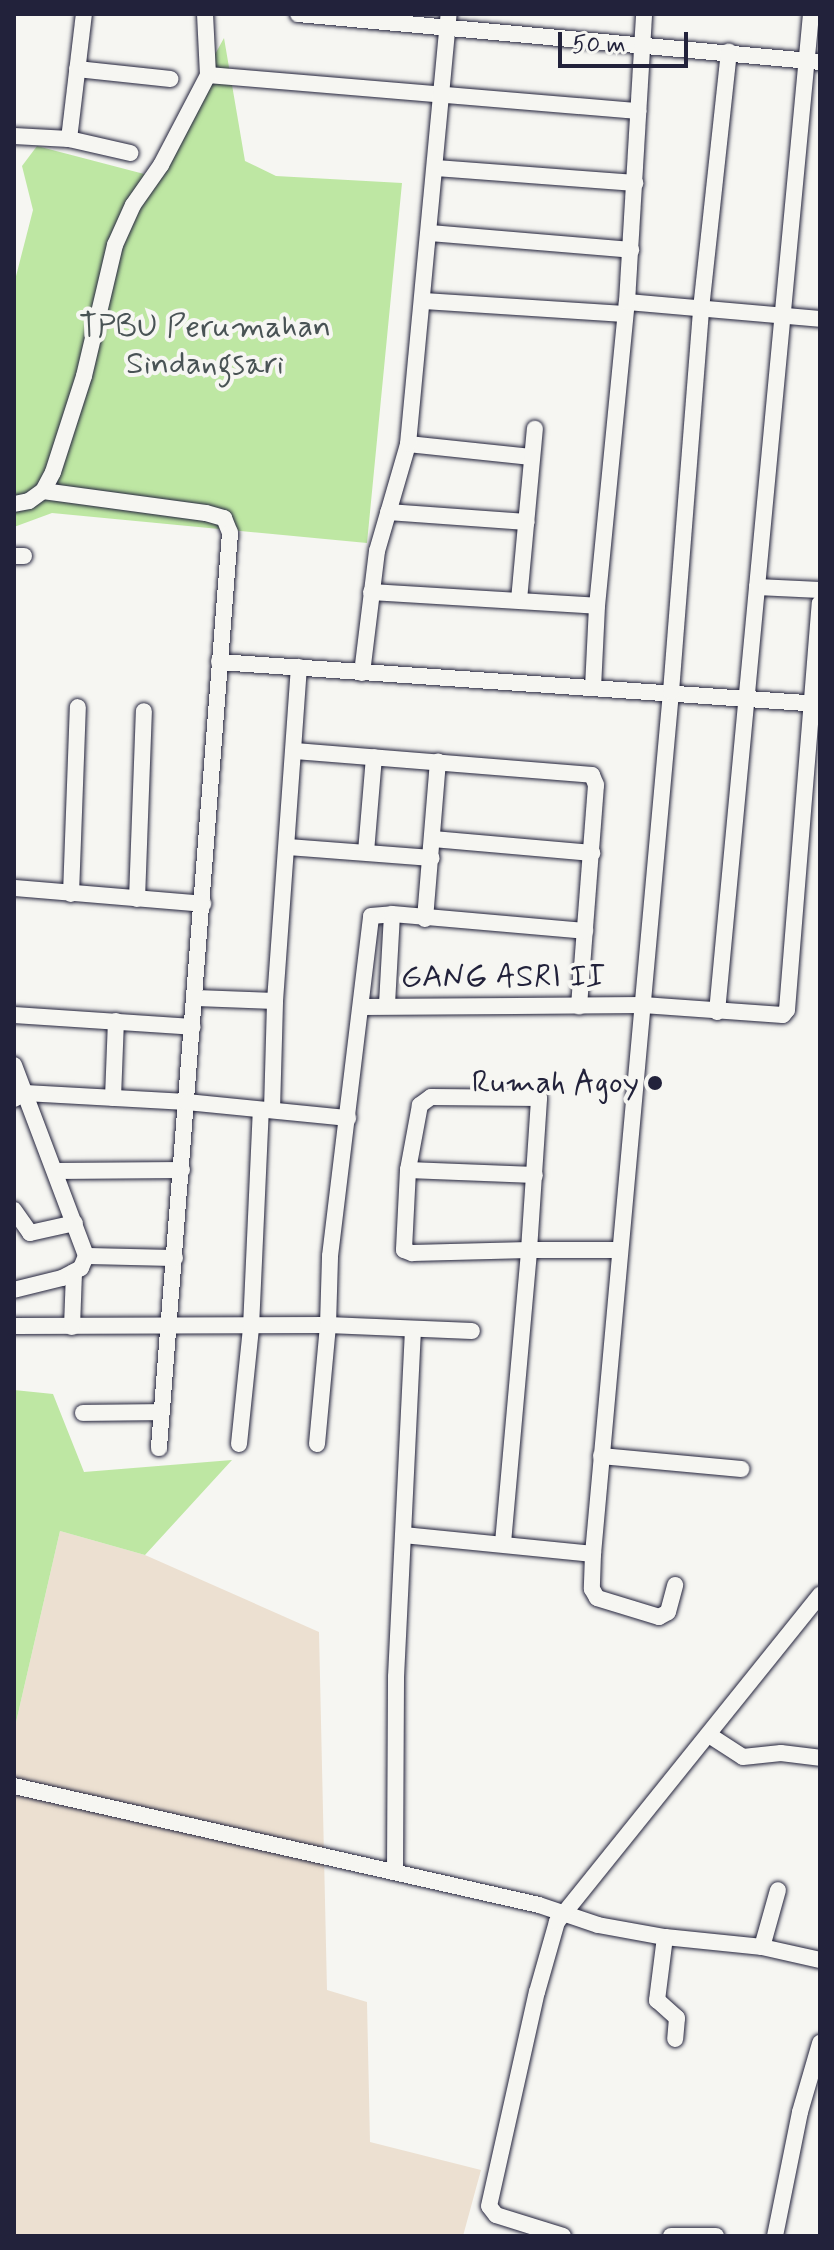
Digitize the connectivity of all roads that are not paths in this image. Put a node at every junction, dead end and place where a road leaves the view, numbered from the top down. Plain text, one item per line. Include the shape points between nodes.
1 (84, 14) edge
2 (205, 14) edge
3 (298, 14) edge
4 (644, 14) edge
5 (811, 14) edge
6 (448, 21) edge
7 (642, 43) junction
8 (729, 52) junction
9 (814, 61) edge
10 (77, 69) junction
11 (208, 75) junction
12 (170, 79) dead end
13 (441, 97) junction
14 (638, 111) junction
15 (14, 136) edge
16 (69, 139) junction
17 (130, 153) dead end
18 (436, 168) junction
19 (635, 183) junction
20 (430, 233) junction
21 (631, 250) junction
22 (424, 301) junction
23 (626, 308) junction
24 (701, 309) junction
25 (784, 315) junction
26 (820, 319) edge
27 (535, 429) dead end
28 (408, 444) junction
29 (531, 457) junction
30 (43, 491) junction
31 (14, 504) edge
32 (388, 512) junction
33 (527, 522) junction
34 (757, 587) junction
35 (820, 590) edge
36 (371, 592) junction
37 (519, 600) junction
38 (820, 603) edge
39 (597, 606) junction
40 (820, 619) edge
41 (219, 662) junction
42 (299, 667) junction
43 (362, 673) junction
44 (593, 688) junction
45 (671, 692) junction
46 (747, 699) junction
47 (816, 704) edge
48 (78, 707) dead end
49 (144, 711) dead end
50 (295, 751) junction
51 (374, 757) junction
52 (438, 762) junction
53 (433, 839) junction
54 (288, 847) junction
55 (366, 852) junction
56 (592, 853) junction
57 (432, 858) junction
58 (14, 888) edge
59 (71, 894) junction
60 (137, 899) junction
61 (203, 904) junction
62 (392, 914) junction
63 (425, 919) junction
64 (585, 931) junction
65 (196, 998) junction
66 (275, 1001) junction
67 (387, 1004) junction
68 (643, 1005) junction
69 (579, 1006) junction
70 (362, 1007) junction
71 (717, 1012) junction
72 (14, 1015) edge
73 (116, 1021) junction
74 (193, 1027) junction
75 (14, 1065) edge
76 (20, 1096) edge
77 (113, 1098) junction
78 (187, 1102) junction
79 (266, 1110) junction
80 (348, 1118) junction
81 (182, 1170) junction
82 (408, 1170) junction
83 (55, 1171) junction
84 (535, 1175) junction
85 (14, 1210) edge
86 (75, 1223) junction
87 (529, 1250) junction
88 (619, 1250) junction
89 (86, 1256) junction
90 (175, 1258) junction
91 (74, 1272) junction
92 (14, 1290) edge
93 (328, 1325) junction
94 (14, 1326) edge
95 (170, 1326) junction
96 (72, 1327) junction
97 (251, 1327) junction
98 (413, 1329) junction
99 (472, 1331) dead end
100 (162, 1412) junction
101 (83, 1413) dead end
102 (239, 1444) dead end
103 (317, 1444) dead end
104 (159, 1448) dead end
105 (601, 1456) junction
106 (741, 1469) dead end
107 (404, 1535) junction
108 (504, 1538) junction
109 (593, 1554) junction
110 (675, 1585) dead end
111 (820, 1595) edge
112 (709, 1735) junction
113 (820, 1758) edge
114 (14, 1786) edge
115 (395, 1872) junction
116 (778, 1890) dead end
117 (563, 1912) junction
118 (665, 1937) junction
119 (762, 1947) junction
120 (820, 1960) edge
121 (675, 2039) dead end
122 (820, 2043) edge
123 (563, 2236) edge
124 (671, 2236) edge
125 (716, 2236) edge
126 (775, 2236) edge

1 - 10 street
2 - 11 street
3 - 6 street
4 - 7 street
5 - 9 street
6 - 7 street
6 - 13 street
7 - 8 street
7 - 14 street
8 - 9 street
8 - 24 street
9 - 25 street
10 - 12 street
10 - 16 street
11 - 13 street
11 - 30 street via 115,245 84,376
13 - 14 street
13 - 18 street
14 - 19 street
15 - 16 street
16 - 17 street
18 - 19 street
18 - 20 street
19 - 21 street
20 - 21 street
20 - 22 street
21 - 23 street
22 - 23 street
22 - 28 street
23 - 24 street
23 - 39 street
24 - 25 street
24 - 45 street
25 - 26 street
25 - 34 street
27 - 29 street
28 - 29 street
28 - 32 street
29 - 33 street
30 - 31 street
30 - 41 street via 224,518 230,533
32 - 33 street
32 - 36 street
33 - 37 street
34 - 35 street
34 - 46 street
36 - 37 street
36 - 43 street
37 - 39 street
38 - 40 street
39 - 44 street
40 - 47 street
41 - 42 street
41 - 61 street
42 - 43 street
42 - 50 street
43 - 44 street
44 - 45 street
45 - 46 street
45 - 68 street
46 - 47 street
46 - 71 street
47 - 71 street, GANG ASRI II via 787,1010 775,1017
48 - 59 street
49 - 60 street
50 - 51 street
50 - 54 street
51 - 52 street
51 - 55 street
52 - 53 street
52 - 56 street via 592,775
53 - 56 street
53 - 57 street
54 - 55 street
54 - 66 street
55 - 57 street
56 - 64 street
57 - 63 street
58 - 59 street
59 - 60 street
60 - 61 street
61 - 65 street
62 - 63 street
62 - 67 street
62 - 70 street via 370,918
63 - 64 street
64 - 69 street
65 - 66 street
65 - 74 street
66 - 79 street
67 - 69 street, GANG ASRI II
67 - 70 street, GANG ASRI II
68 - 69 street, GANG ASRI II
68 - 71 street, GANG ASRI II
68 - 88 street
70 - 80 street
72 - 73 street
73 - 74 street
73 - 77 street
74 - 78 street
75 - 76 street
76 - 77 street
76 - 83 street
77 - 78 street
78 - 79 street
78 - 81 street
79 - 80 street
79 - 97 street
80 - 93 street via 330,1256
81 - 83 street
81 - 90 street
82 - 84 street
82 - 84 street via 424,1100 534,1096 540,1105
82 - 87 street via 403,1247 412,1253
83 - 86 street
84 - 87 street
85 - 86 street via 30,1233
86 - 89 street
87 - 88 street
87 - 108 street
88 - 105 street
89 - 90 street
89 - 91 street
90 - 95 street
91 - 92 street
91 - 96 street
93 - 97 street
93 - 98 street
93 - 103 street
94 - 96 street
95 - 96 street
95 - 97 street
95 - 100 street
97 - 102 street
98 - 99 street
98 - 107 street
100 - 101 street
100 - 104 street
105 - 106 street
105 - 109 street
107 - 108 street
107 - 115 street via 396,1677
108 - 109 street
109 - 110 street via 592,1589 597,1598 659,1617 668,1612
111 - 112 street
112 - 113 street via 743,1757 781,1753
112 - 117 street
114 - 115 street
115 - 117 street
116 - 119 street
117 - 118 street via 598,1925
117 - 123 street via 540,1980 489,2206 496,2215
118 - 119 street
118 - 121 street via 657,2003 676,2016
119 - 120 street
122 - 126 street
124 - 125 street

